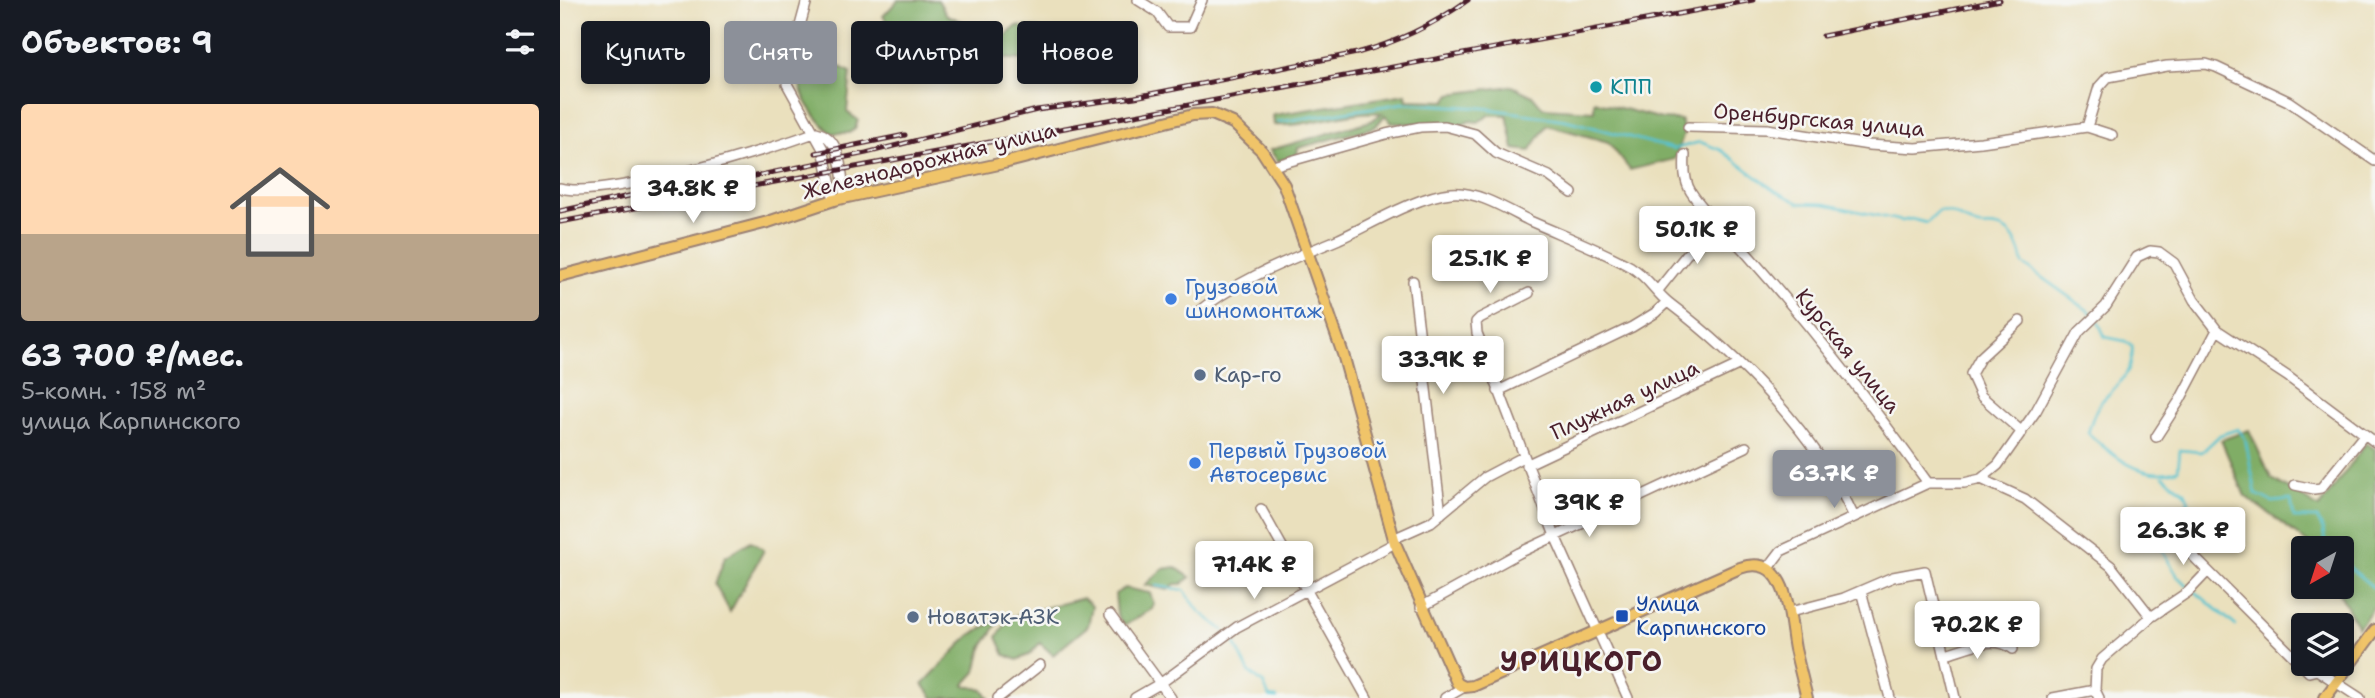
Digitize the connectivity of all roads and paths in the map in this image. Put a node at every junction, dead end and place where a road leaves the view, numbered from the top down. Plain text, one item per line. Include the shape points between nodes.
1 (807, 0) edge
2 (1138, 0) edge
3 (1202, 0) edge
4 (1688, 127) dead end
5 (2087, 127) junction
6 (816, 132) junction
7 (2112, 135) dead end
8 (1685, 155) dead end
9 (2375, 161) edge
10 (1273, 166) junction
11 (560, 188) edge
12 (1572, 193) dead end
13 (839, 199) junction
14 (1719, 227) junction
15 (1308, 251) junction
16 (560, 276) edge
17 (1413, 282) dead end
18 (1659, 289) junction
19 (1529, 293) dead end
20 (1667, 302) junction
21 (1194, 315) dead end
22 (2020, 321) dead end
23 (2217, 330) junction
24 (1738, 365) junction
25 (1510, 386) junction
26 (1498, 390) junction
27 (1503, 404) junction
28 (2022, 432) junction
29 (2364, 435) junction
30 (2156, 438) dead end
31 (2375, 442) edge
32 (1746, 447) dead end
33 (1525, 461) junction
34 (1981, 479) junction
35 (1928, 483) junction
36 (2295, 485) dead end
37 (1261, 509) dead end
38 (1441, 514) junction
39 (1854, 517) junction
40 (2174, 528) dead end
41 (1555, 536) junction
42 (1394, 541) junction
43 (1768, 568) junction
44 (2208, 571) junction
45 (1305, 589) junction
46 (1861, 591) junction
47 (1421, 607) junction
48 (1790, 612) junction
49 (1110, 615) dead end
50 (2151, 617) junction
51 (2375, 629) edge
52 (1596, 632) junction
53 (2013, 649) dead end
54 (1946, 654) junction
55 (1040, 665) dead end
56 (1161, 683) junction
57 (2336, 683) junction
58 (1464, 687) junction
59 (2097, 694) edge
60 (998, 698) edge
61 (1135, 698) edge
62 (1171, 698) edge
63 (1367, 698) edge
64 (1445, 698) edge
65 (1628, 698) edge
66 (1807, 698) edge
67 (1890, 698) edge
68 (1955, 698) edge
69 (2053, 698) edge
70 (2325, 698) edge
71 (2360, 698) edge

1 - 6 street via 787,84
2 - 3 street via 1157,12 1168,27 1190,26
4 - 5 street, Оренбургская улица via 1767,129 1868,145 1924,148
5 - 7 street, Оренбургская улица
5 - 9 street via 2099,87 2108,77 2206,64 2288,101
6 - 11 street via 775,149 657,177 583,191
6 - 13 street via 835,143
8 - 14 street, Курская улица via 1690,190
10 - 12 street via 1386,134 1446,126 1475,134 1496,153 1549,176
10 - 13 main road, Железнодорожная улица via 1227,119 1193,115
10 - 15 main road
13 - 16 main road, Железнодорожная улица
14 - 18 street via 1687,254
14 - 35 street, Курская улица via 1842,366
15 - 18 street via 1436,197 1462,193 1631,267
15 - 21 street via 1238,285
15 - 42 main road via 1364,425
17 - 38 street
18 - 20 street
19 - 26 street via 1486,313 1476,323
20 - 24 street
20 - 25 street via 1632,327
22 - 28 street via 1980,358 1971,374 1981,396
23 - 28 street via 2174,263 2159,251 2137,257 2106,306 2079,332
23 - 29 street
23 - 30 street
24 - 33 street, Плужная улица
24 - 39 street via 1796,426
25 - 26 street
25 - 27 street
26 - 27 street
27 - 33 street
28 - 34 street via 1998,465
29 - 31 street
29 - 36 street via 2321,488
32 - 41 street
33 - 38 street, Плужная улица via 1485,477
33 - 41 street
34 - 35 street
34 - 50 street via 2025,499 2099,556
35 - 39 street
37 - 45 street
38 - 42 street, Плужная улица
39 - 43 street via 1781,551
40 - 44 street via 2175,536
41 - 47 street
41 - 52 street
42 - 45 street, Плужная улица
42 - 47 main road
43 - 48 main road via 1782,586
43 - 52 main road via 1740,568
44 - 50 street via 2188,592
44 - 57 street via 2309,672 2317,670
45 - 56 street, Плужная улица via 1237,627
45 - 63 street
46 - 48 street
46 - 54 street via 1893,577 1925,571
46 - 67 street
47 - 58 main road via 1453,678
48 - 66 main road
49 - 56 street
50 - 59 street via 2098,663
51 - 57 main road
52 - 58 main road
52 - 65 street
53 - 54 street via 2004,642 1992,642
54 - 68 street
55 - 60 street
56 - 61 street, Плужная улица
56 - 62 street
57 - 70 main road
57 - 71 street
58 - 64 street
59 - 69 street

